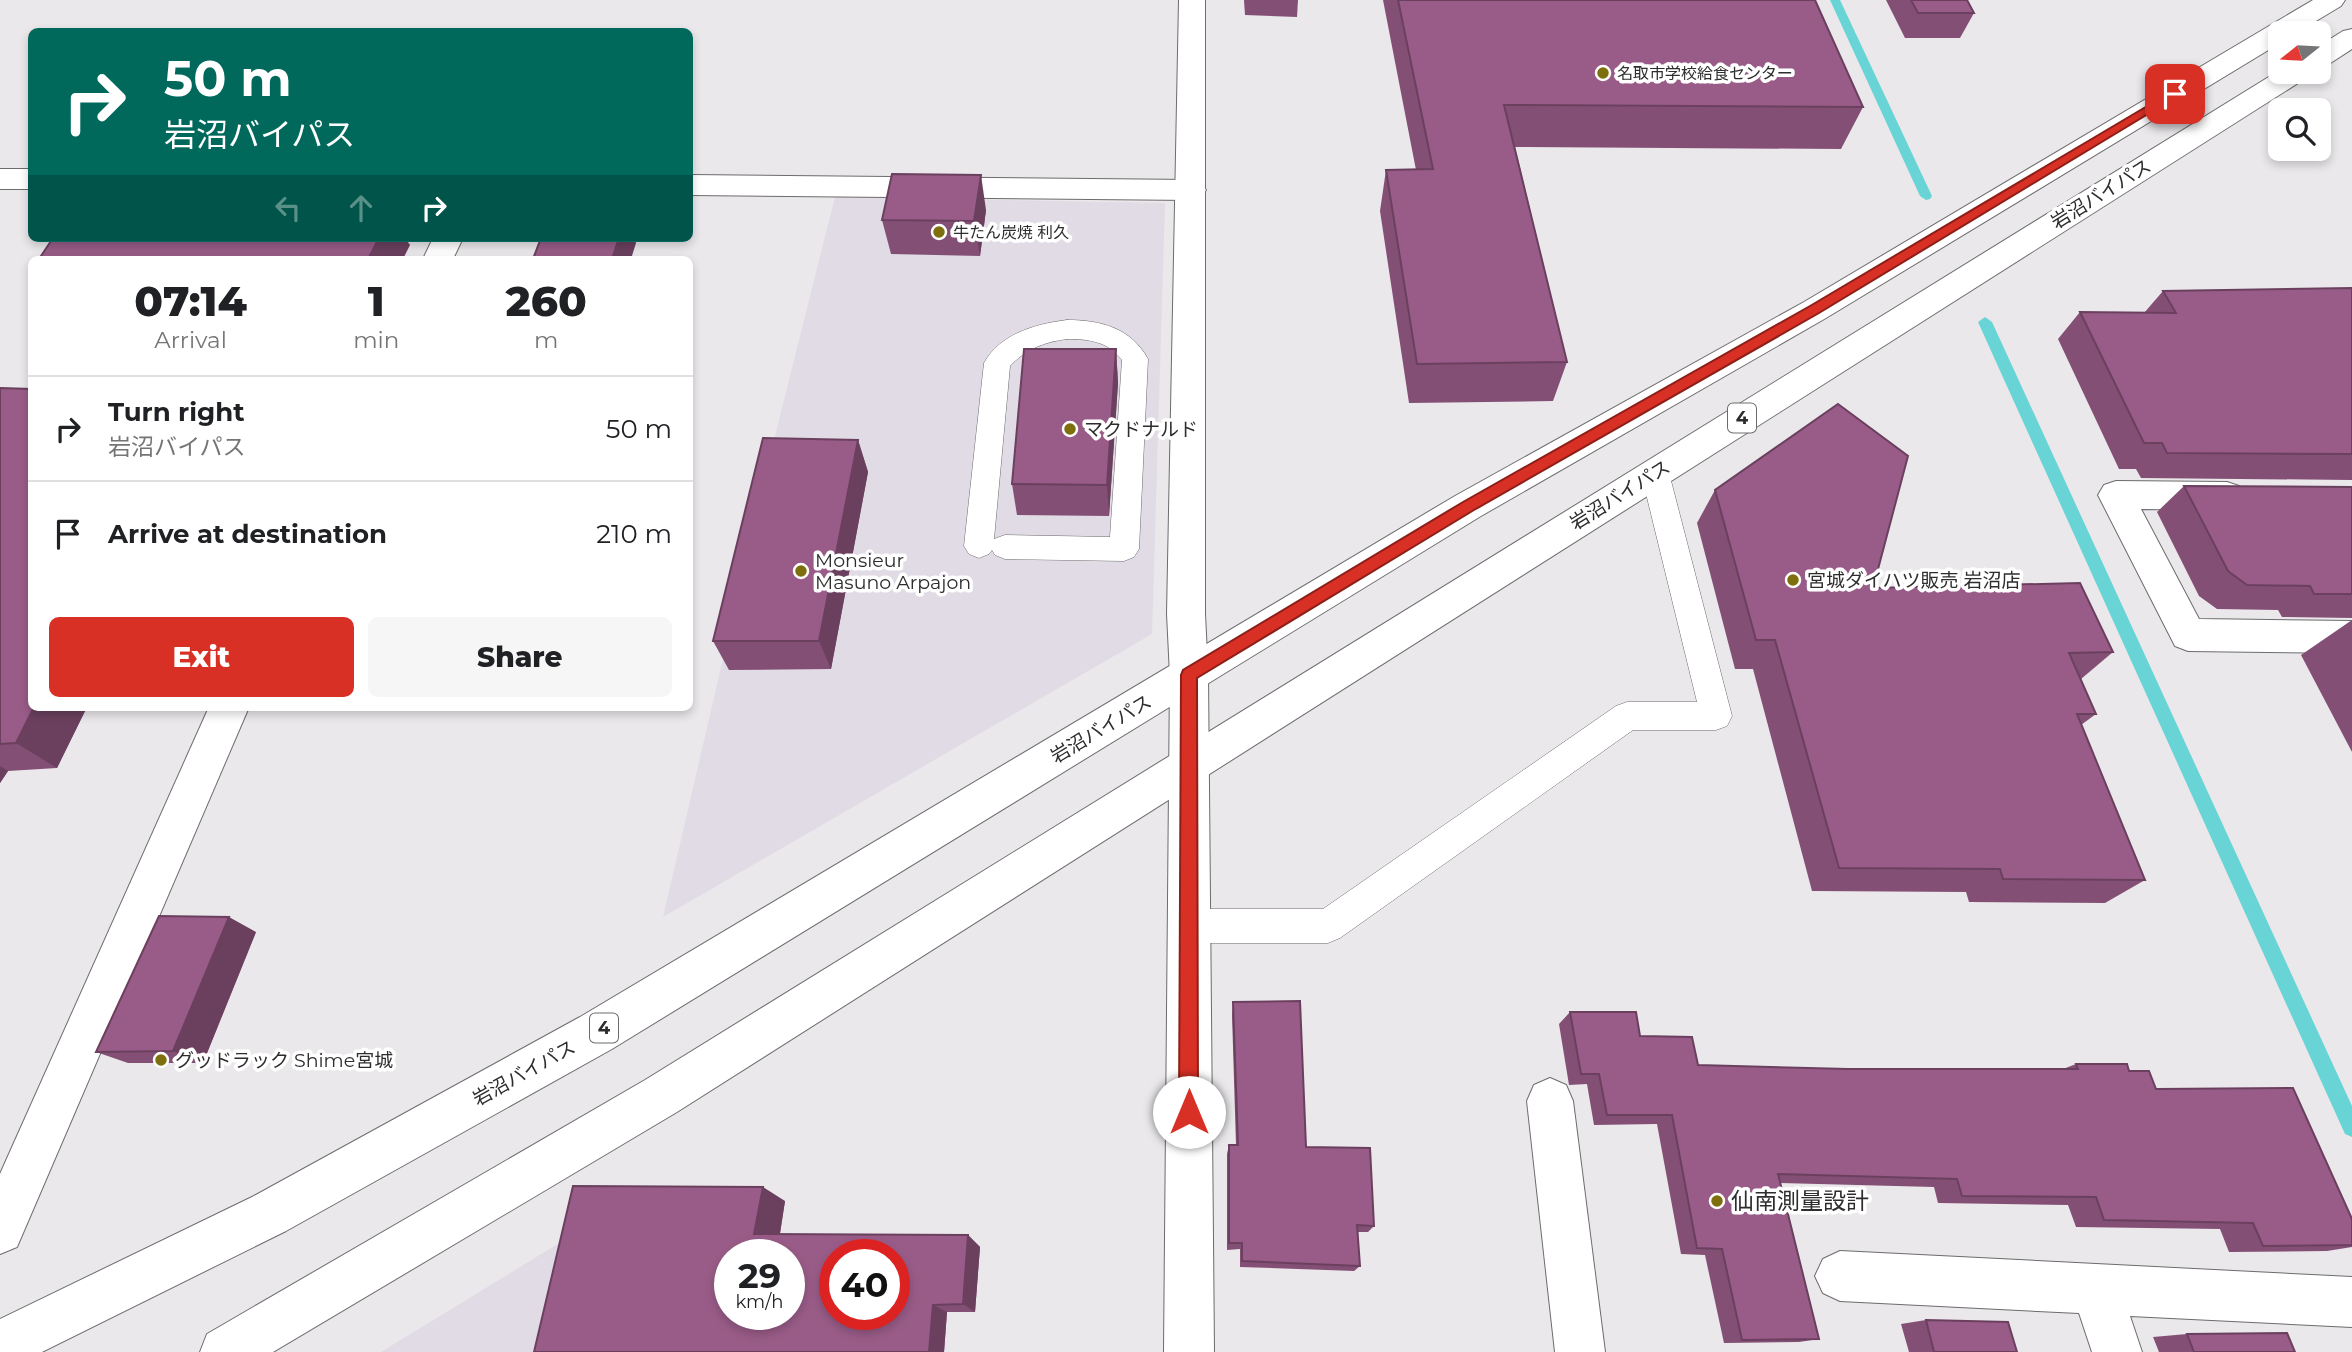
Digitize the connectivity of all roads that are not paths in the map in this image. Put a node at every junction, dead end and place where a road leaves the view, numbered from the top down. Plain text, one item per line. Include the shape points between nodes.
1 (1192, 0) edge
2 (2332, 0) edge
3 (2352, 37) edge
4 (2331, 50) edge
5 (2277, 84) edge
6 (0, 179) edge
7 (28, 179) edge
8 (693, 185) edge
9 (1191, 190) junction
10 (1655, 473) junction
11 (2255, 496) edge
12 (992, 547) joint
13 (2352, 637) edge
14 (1189, 675) junction
15 (227, 711) edge
16 (1188, 765) junction
17 (1189, 926) junction
18 (1550, 1101) dead end
19 (0, 1230) edge
20 (1840, 1276) dead end
21 (2096, 1288) junction
22 (2352, 1302) edge
23 (0, 1346) edge
24 (225, 1352) edge
25 (1189, 1352) edge
26 (1580, 1352) edge
27 (2117, 1352) edge

1 - 9 main road
2 - 14 main road, 岩沼バイパス / 4 via 1815,310 1468,506
3 - 4 main road
5 - 10 main road, 岩沼バイパス / 4
6 - 7 main road
8 - 9 main road
9 - 14 main road
10 - 16 main road, 岩沼バイパス / 4
10 - 17 lane via 1716,716 1627,716 1328,926
11 - 13 main road via 2116,495 2188,635
12 - 12 lane via 997,363 1024,340 1047,332 1091,331 1111,335 1129,346 1135,359 1124,549
14 - 16 main road
14 - 23 main road, 岩沼バイパス / 4 via 596,1033 269,1214
15 - 19 main road
16 - 17 main road
16 - 24 main road, 岩沼バイパス / 4 via 661,1097
17 - 25 main road
18 - 26 main road
20 - 21 main road
21 - 22 main road
21 - 27 main road

